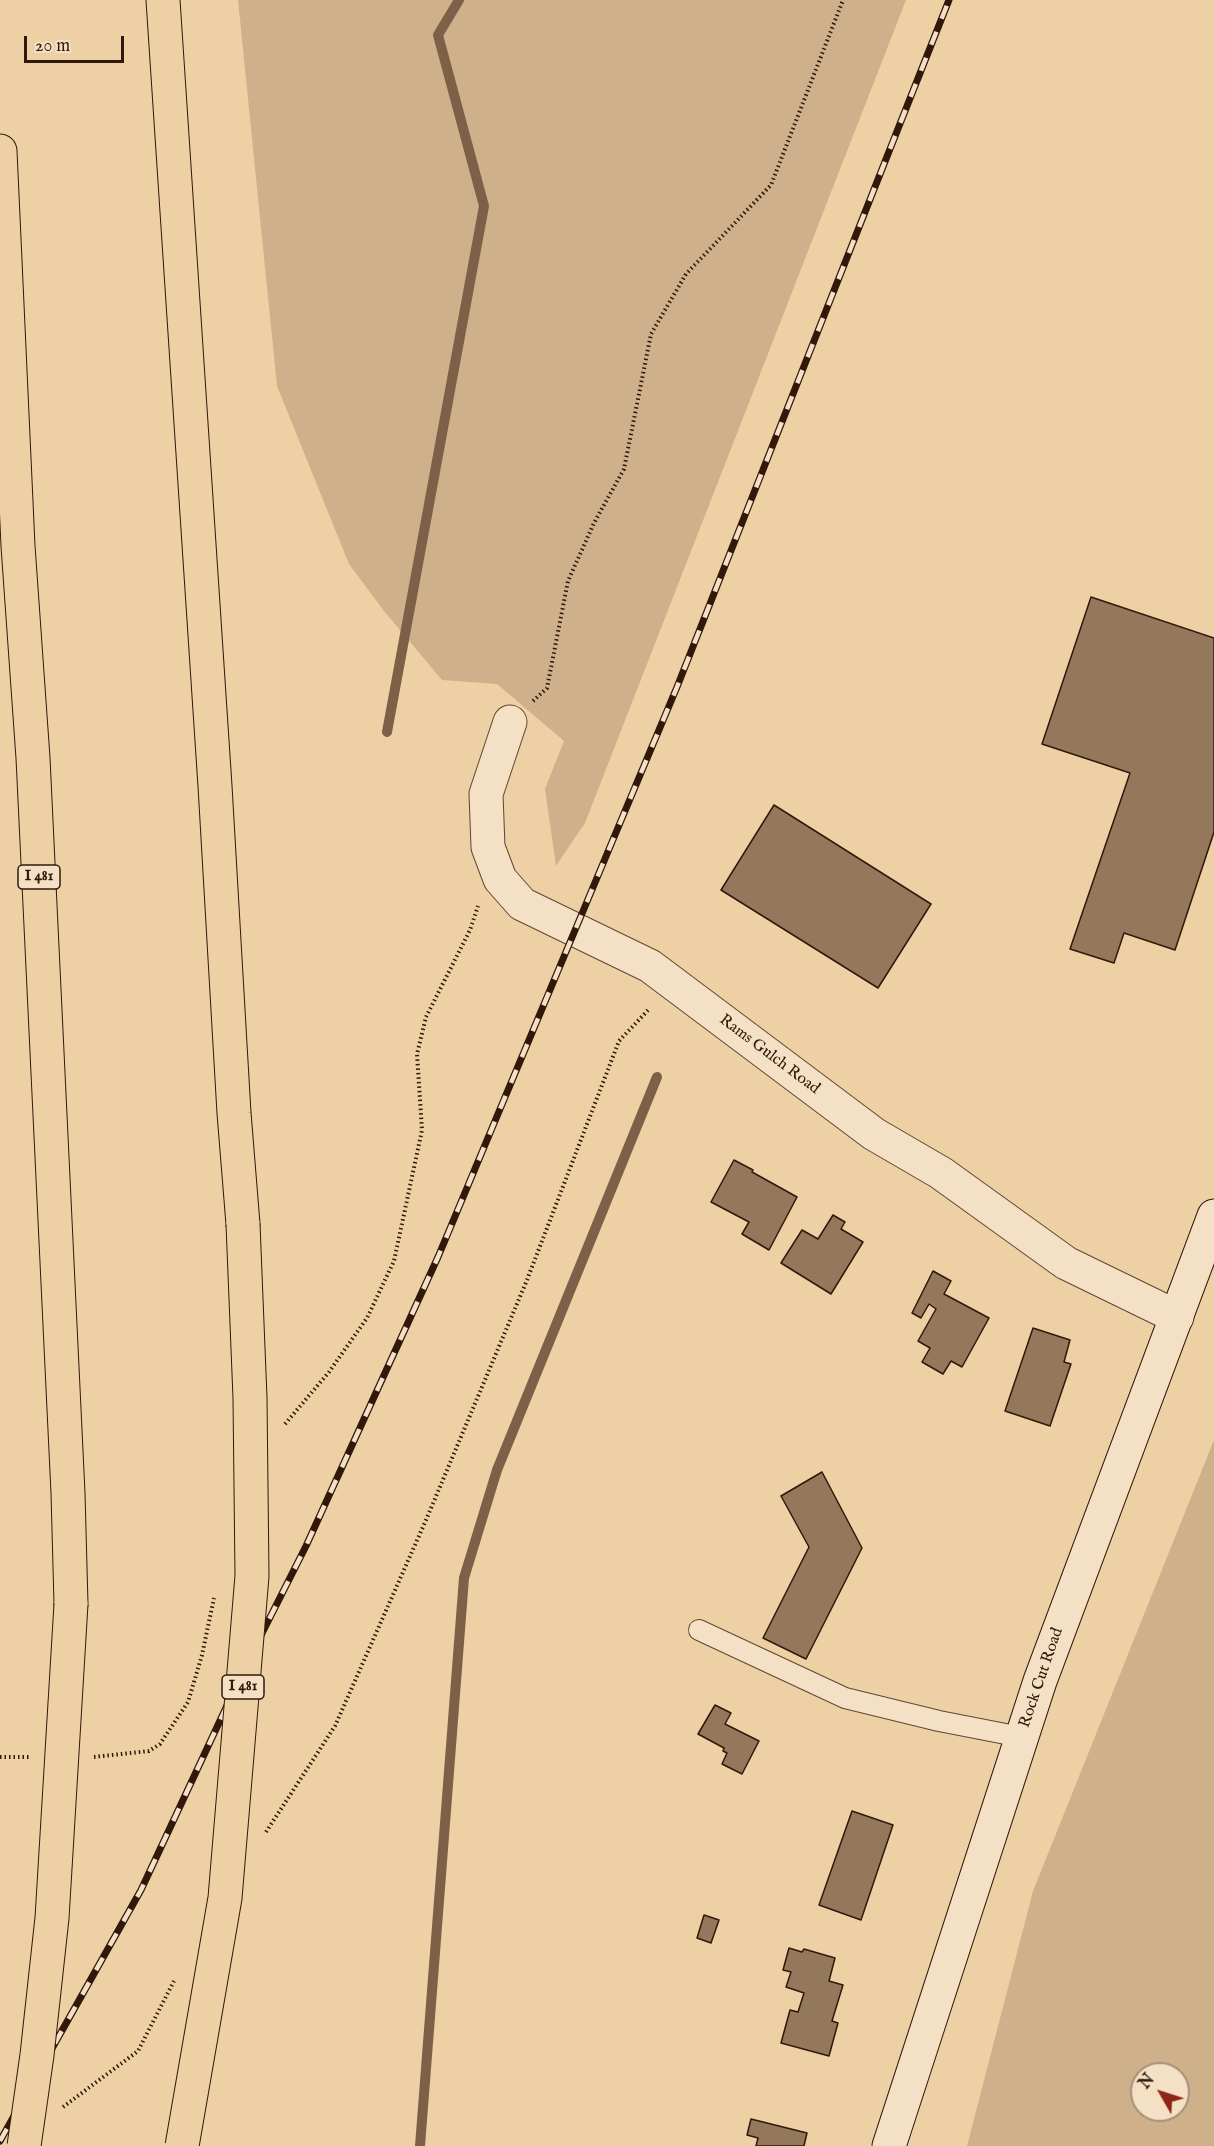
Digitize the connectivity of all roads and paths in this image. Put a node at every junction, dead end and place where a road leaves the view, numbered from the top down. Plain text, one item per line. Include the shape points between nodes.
1 (163, 0) edge
2 (843, 0) edge
3 (0, 151) edge
4 (510, 722) joint
5 (479, 900) dead end
6 (674, 984) junction
7 (1214, 1216) edge
8 (1177, 1317) junction
9 (284, 1425) dead end
10 (216, 1588) dead end
11 (699, 1630) dead end
12 (1021, 1737) junction
13 (0, 1757) edge
14 (34, 1757) dead end
15 (92, 1757) dead end
16 (265, 1834) dead end
17 (178, 1975) dead end
18 (56, 2113) dead end
19 (24, 2146) edge
20 (182, 2146) edge
21 (890, 2146) edge

1 - 20 highway, I 481, bridge via 243,1224 252,1576 225,1898
2 - 4 path via 771,185 686,274 651,334 624,469 568,581 547,688
3 - 19 highway, I 481, bridge via 18,546 34,782 70,1604 52,1918
4 - 6 street, Rams Gulch Road via 486,794 488,847 500,879 522,904 650,966
5 - 9 path via 470,930 426,1017 417,1054 422,1130 394,1261 367,1318 329,1372
6 - 8 street, Rams Gulch Road via 874,1134 941,1173 1066,1263
6 - 16 path via 618,1041 522,1291 335,1726
7 - 8 street, Rock Cut Road
8 - 12 street, Rock Cut Road
10 - 15 path via 188,1702 160,1744 148,1751
11 - 12 lane via 845,1698
12 - 21 street, Rock Cut Road
13 - 14 path
17 - 18 path via 138,2051

